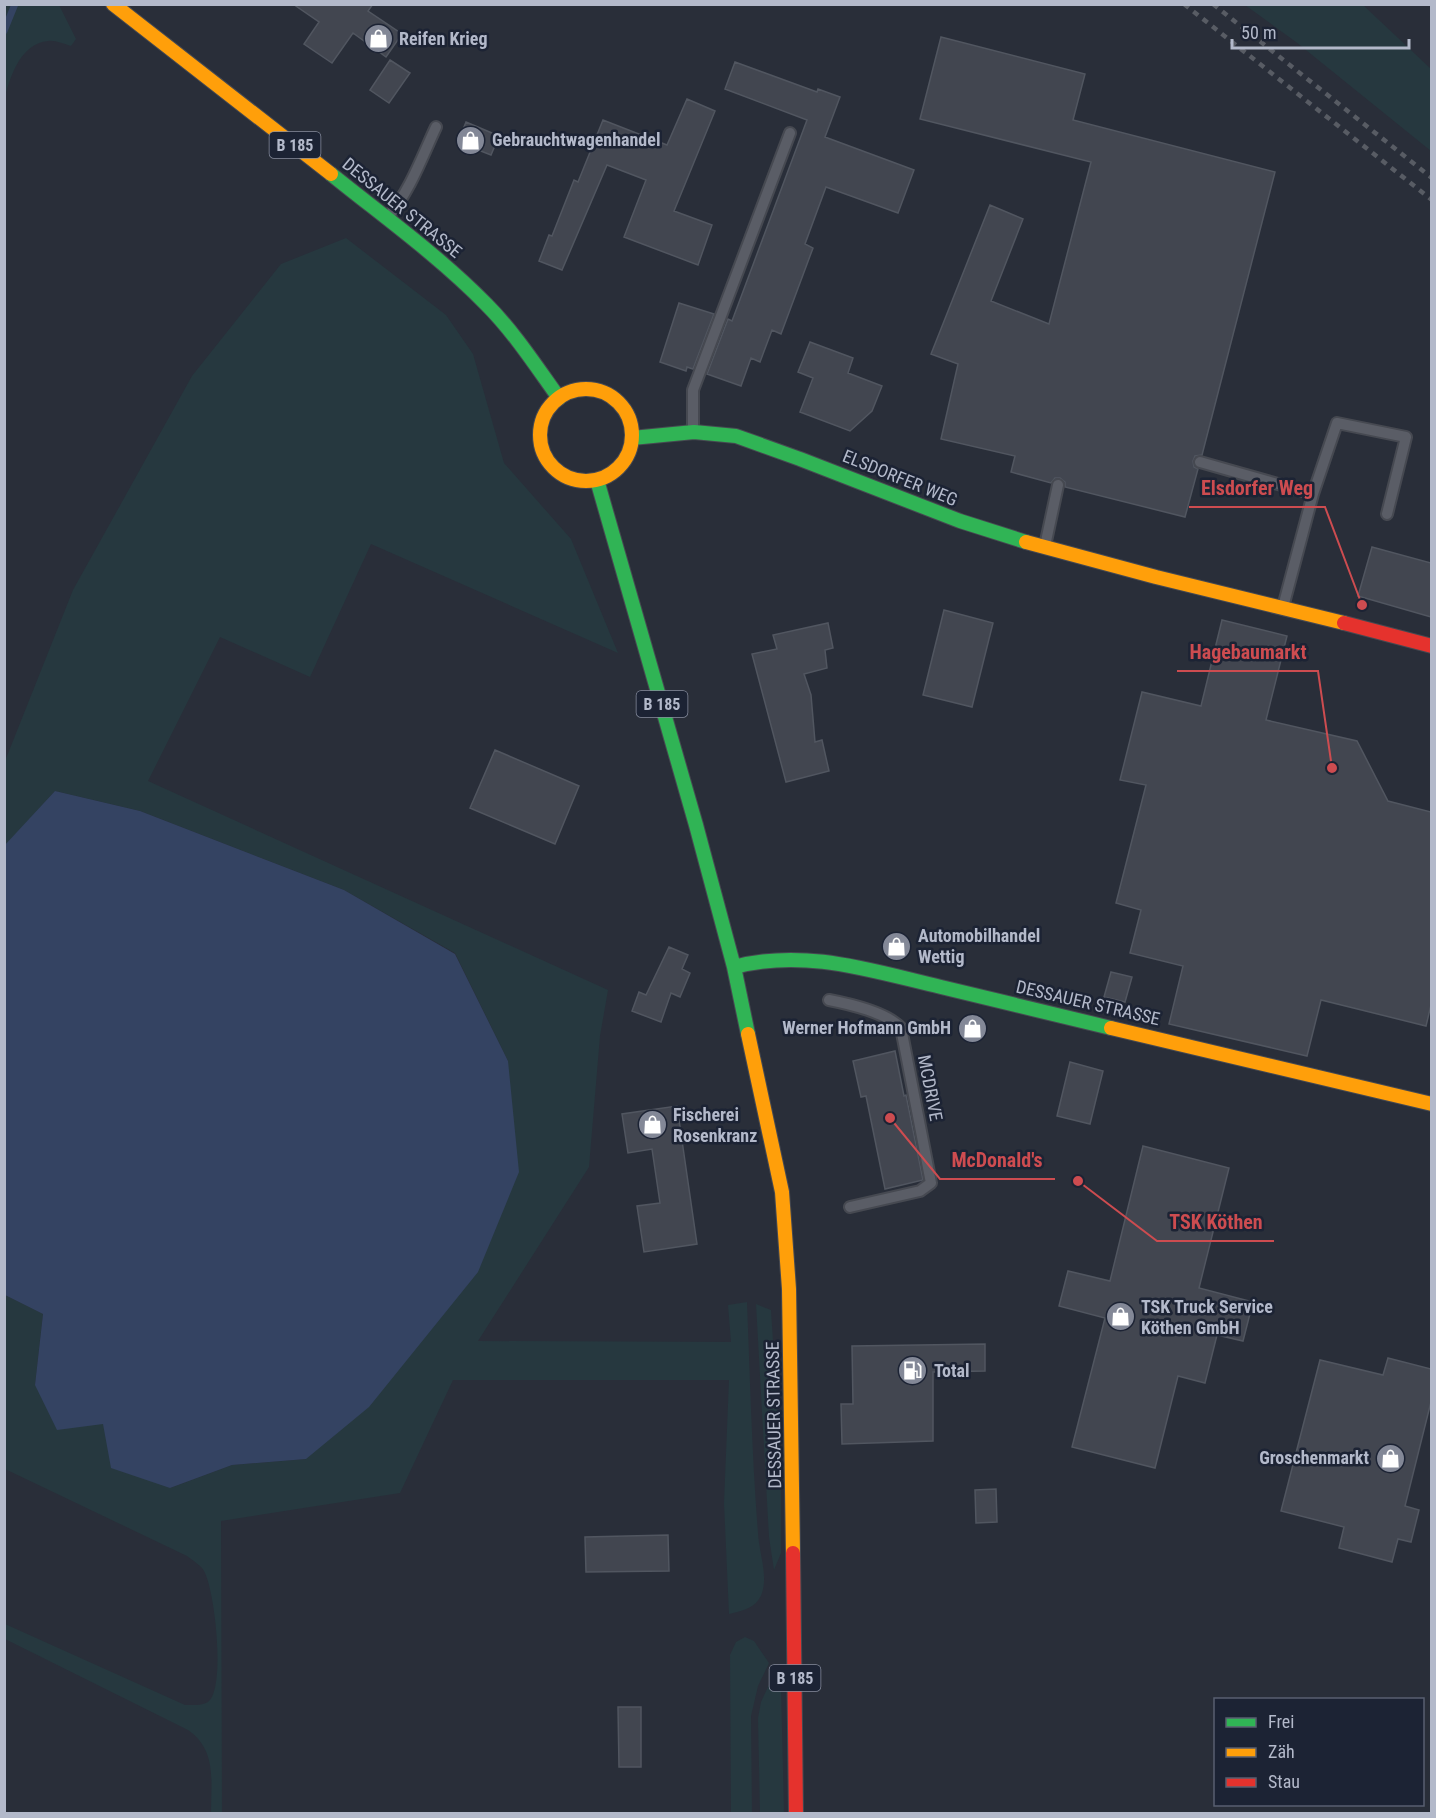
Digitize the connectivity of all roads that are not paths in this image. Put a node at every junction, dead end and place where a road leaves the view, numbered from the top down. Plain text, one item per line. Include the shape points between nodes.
1 (113, 4) edge
2 (436, 127) dead end
3 (790, 132) dead end
4 (387, 219) junction
5 (559, 398) junction
6 (693, 432) junction
7 (632, 438) junction
8 (1200, 462) dead end
9 (597, 480) junction
10 (1058, 485) dead end
11 (1312, 494) junction
12 (1387, 514) dead end
13 (1045, 547) junction
14 (1283, 607) junction
15 (1431, 646) edge
16 (734, 966) junction
17 (829, 1000) dead end
18 (1431, 1104) edge
19 (850, 1207) dead end
20 (796, 1814) edge

1 - 4 main road, DESSAUER STRASSE / B 185
2 - 4 lane via 399,204
3 - 6 lane via 693,390
4 - 5 main road, DESSAUER STRASSE / B 185 via 488,305
5 - 7 main road via 578,390 608,395 624,408
5 - 9 main road via 544,416 540,439 547,461 565,476
6 - 7 main road, ELSDORFER WEG
6 - 13 main road, ELSDORFER WEG via 736,436 760,443 964,523
7 - 9 main road via 621,465
8 - 11 lane
9 - 16 main road, DESSAUER STRASSE / B 185
10 - 13 lane
11 - 12 lane via 1337,423 1406,438
11 - 14 lane
13 - 14 main road, ELSDORFER WEG
14 - 15 main road, ELSDORFER WEG
16 - 18 main road, DESSAUER STRASSE via 765,958 835,962
16 - 20 main road, DESSAUER STRASSE / B 185 via 782,1192 789,1289
17 - 19 lane, MCDRIVE via 893,1020 901,1028 931,1183 920,1191

